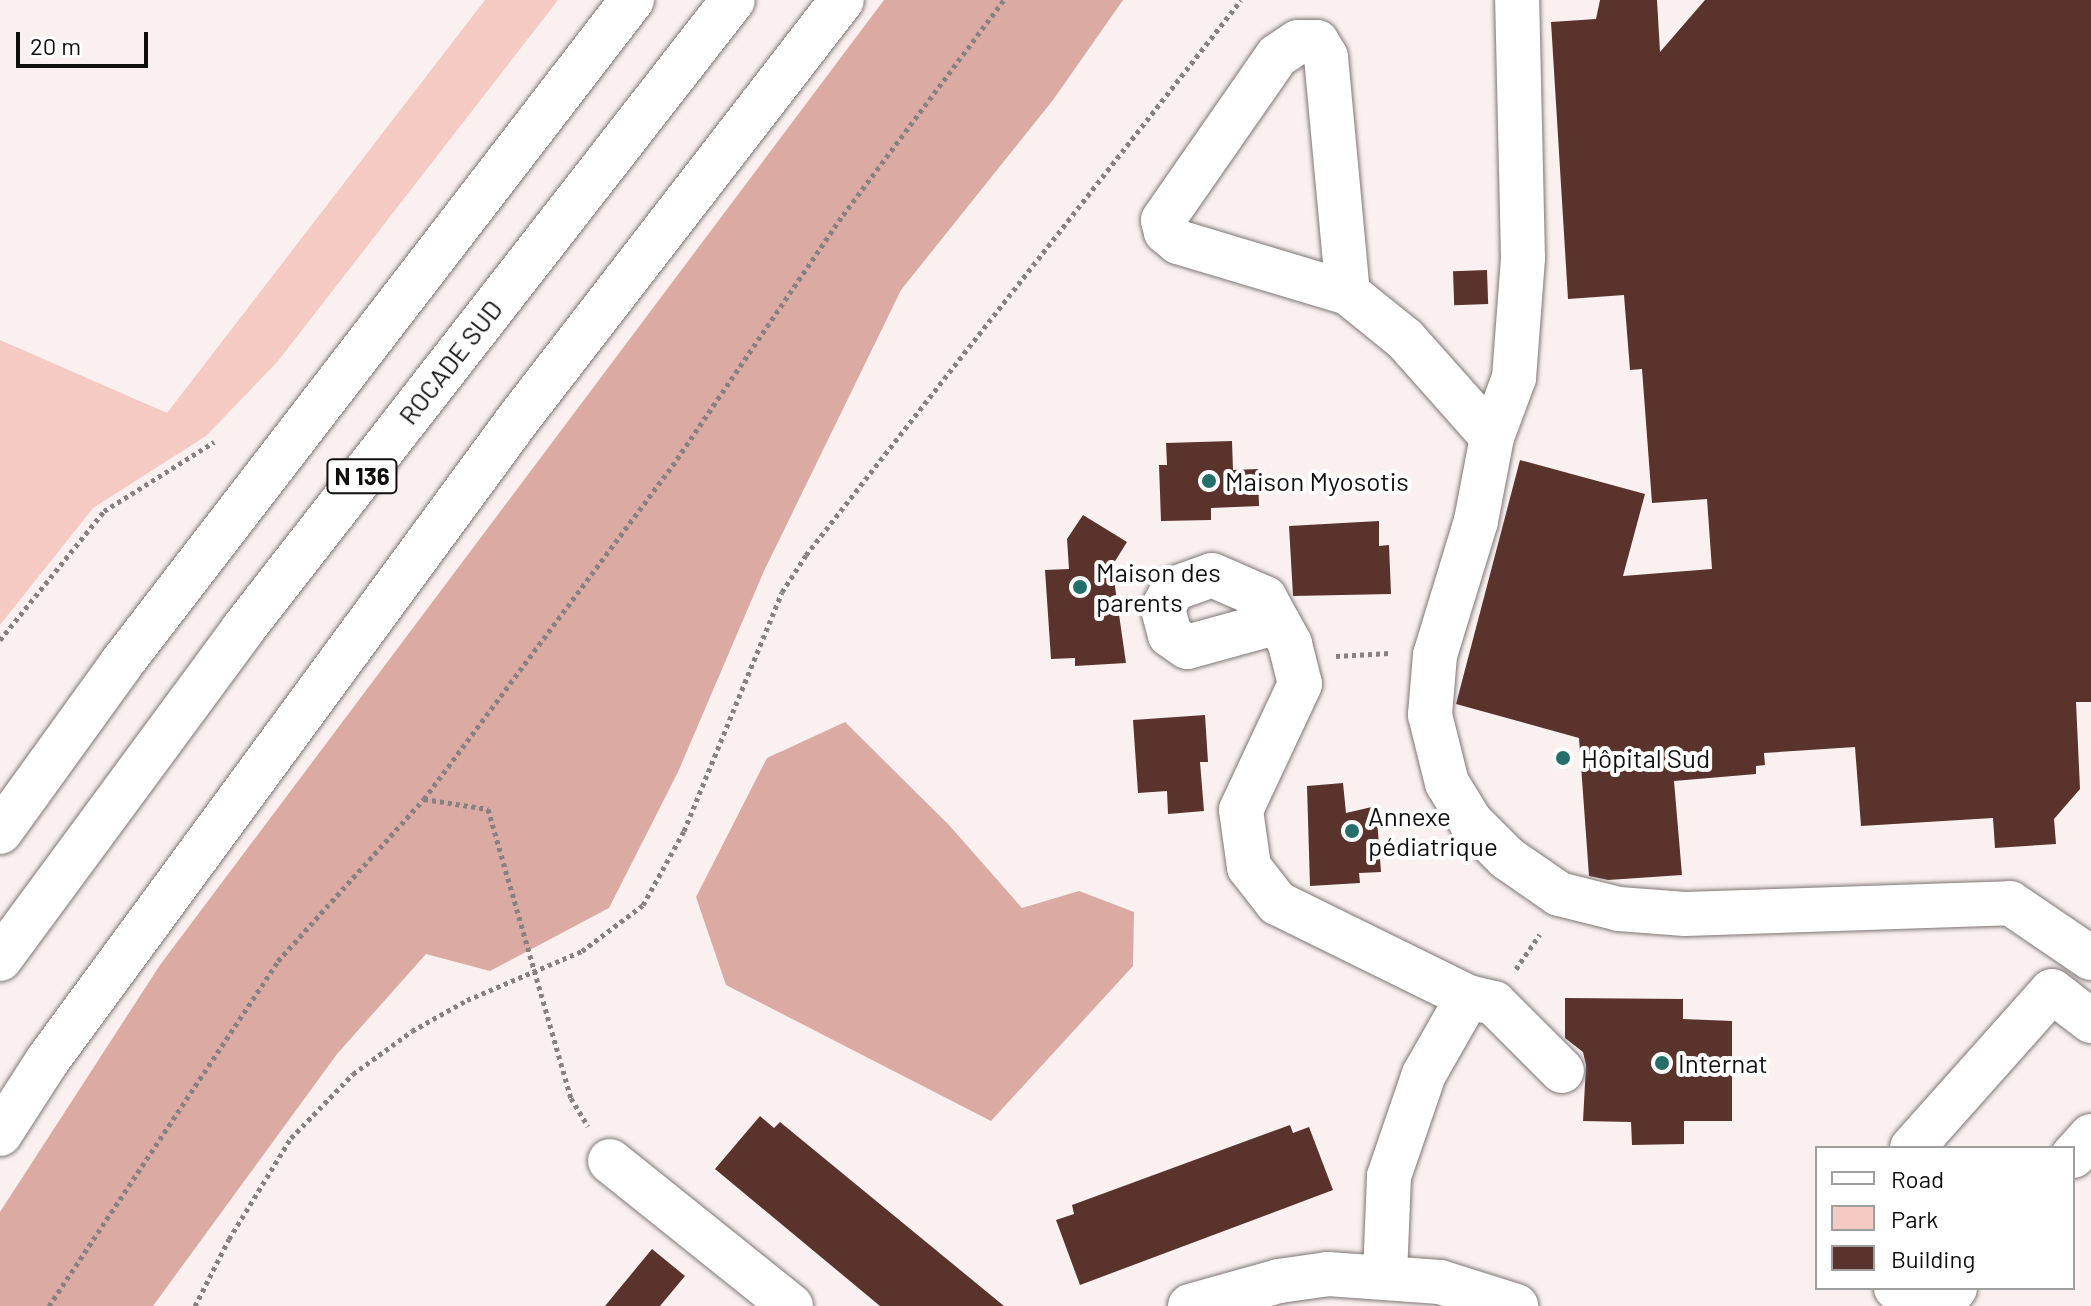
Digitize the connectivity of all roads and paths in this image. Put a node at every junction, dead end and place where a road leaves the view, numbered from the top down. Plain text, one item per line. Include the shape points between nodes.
1 (632, 0) edge
2 (733, 0) edge
3 (842, 0) edge
4 (1004, 0) edge
5 (1241, 0) edge
6 (1517, 0) edge
7 (1348, 293) junction
8 (1492, 437) junction
9 (214, 442) dead end
10 (1278, 622) dead end
11 (0, 640) edge
12 (1435, 655) junction
13 (1294, 663) junction
14 (424, 799) junction
15 (0, 832) edge
16 (1559, 894) junction
17 (2091, 958) edge
18 (0, 959) edge
19 (535, 970) junction
20 (1481, 1000) junction
21 (2091, 1021) edge
22 (1562, 1071) dead end
23 (0, 1134) edge
24 (2091, 1136) edge
25 (1914, 1146) edge
26 (2075, 1154) edge
27 (610, 1161) joint
28 (1385, 1274) junction
29 (1898, 1290) edge
30 (1953, 1290) edge
31 (1272, 1294) edge
32 (49, 1306) edge
33 (195, 1306) edge
34 (791, 1306) edge
35 (1190, 1306) edge
36 (1516, 1306) edge
37 (1916, 1306) edge
38 (1939, 1306) edge

1 - 15 main road, N 136 via 140,639
2 - 18 main road, ROCADE SUD / N 136 via 243,629
3 - 23 main road via 519,418 47,1061
4 - 14 path via 843,215 677,459
5 - 19 path via 806,555 782,592 684,831 643,905 582,951
6 - 8 main road via 1523,258 1514,378
7 - 7 main road via 1178,242 1166,232 1163,220 1277,56 1298,42 1317,42 1326,57
7 - 8 main road via 1405,339
8 - 12 main road via 1476,521
9 - 11 path via 104,511
10 - 13 main road
12 - 13 path via 1361,652
12 - 16 main road via 1430,715 1447,783 1471,822 1507,858
13 - 20 main road via 1300,684 1241,810 1249,867 1277,903
14 - 19 path via 488,809
14 - 32 path via 278,961
16 - 17 main road via 1619,909 1685,914 2010,903
16 - 20 path via 1553,914
19 - 27 path via 571,1098
19 - 33 path via 412,1031 319,1105 259,1187
20 - 22 main road
20 - 28 main road via 1424,1074 1389,1176
21 - 25 main road via 2052,991
24 - 26 main road
27 - 34 main road
28 - 31 main road via 1328,1274
28 - 36 main road via 1440,1282
29 - 37 main road
30 - 38 main road
31 - 35 main road

